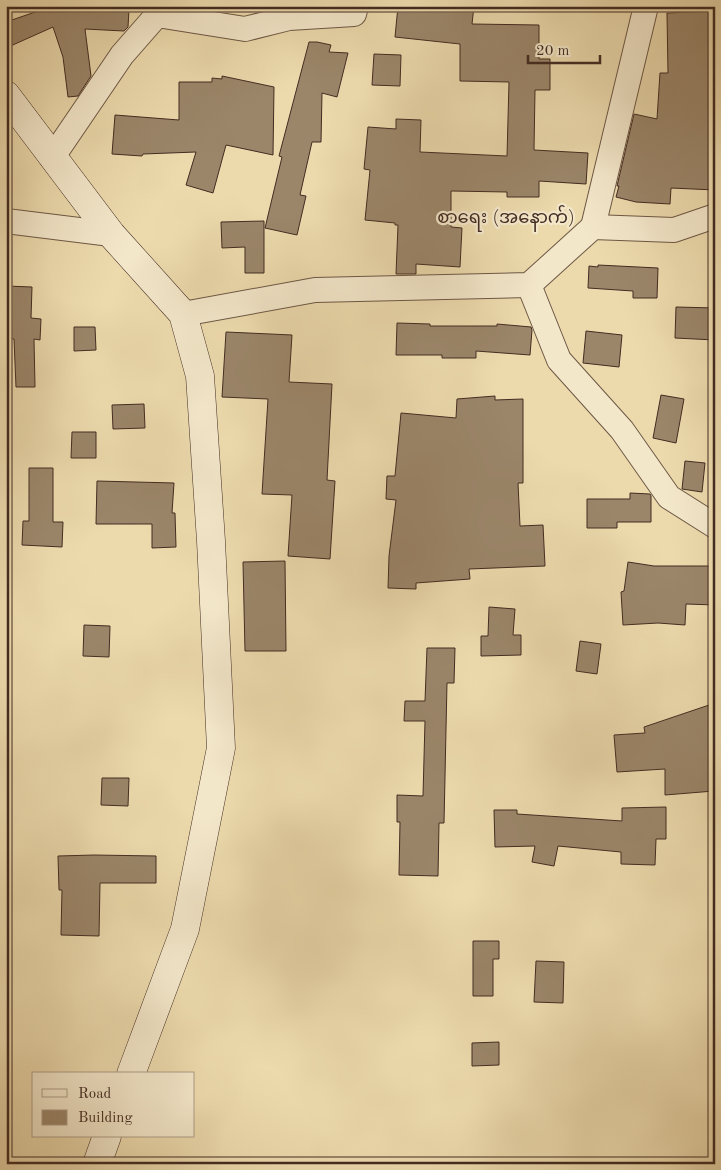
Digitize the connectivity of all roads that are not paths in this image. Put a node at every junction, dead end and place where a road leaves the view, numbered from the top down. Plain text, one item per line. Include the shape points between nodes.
1 (356, 6) edge
2 (646, 6) edge
3 (6, 95) edge
4 (52, 158) junction
5 (715, 216) edge
6 (6, 220) edge
7 (593, 227) junction
8 (111, 234) junction
9 (529, 285) junction
10 (183, 314) junction
11 (715, 526) edge
12 (132, 1072) edge
13 (106, 1138) edge
14 (97, 1164) edge

1 - 4 street via 354,14 289,18 245,29 156,15 122,55
2 - 7 street
3 - 4 street
4 - 8 street
5 - 7 street via 674,230
6 - 8 street
7 - 9 street
8 - 10 street
9 - 10 street via 315,290
9 - 11 street via 559,360 622,430 669,497
10 - 12 street via 200,376 221,748 185,929
13 - 14 street

